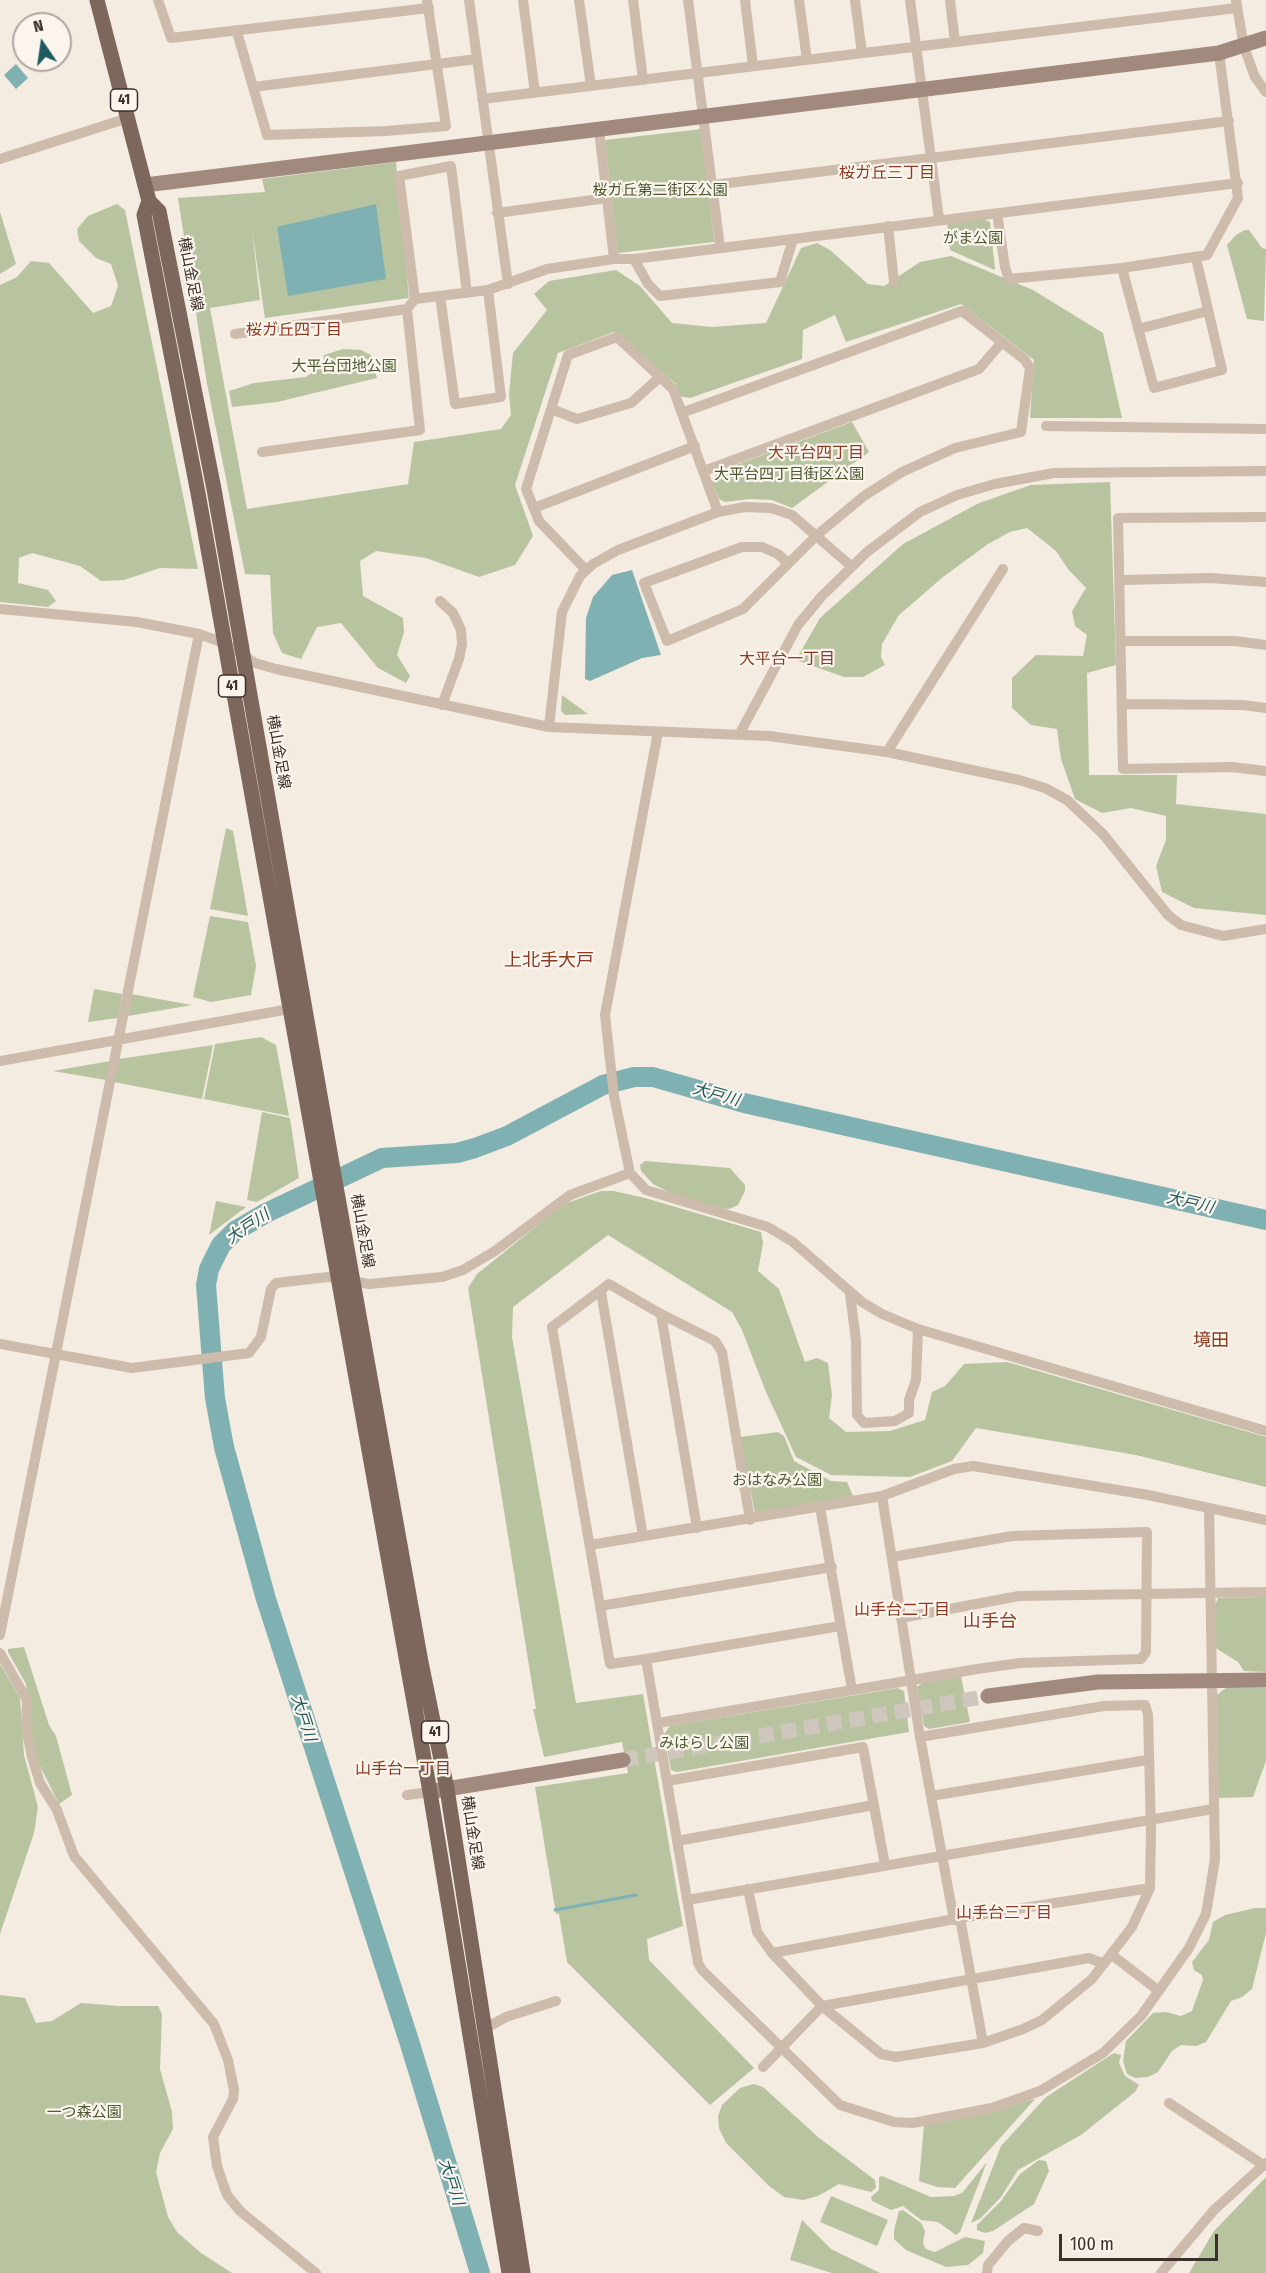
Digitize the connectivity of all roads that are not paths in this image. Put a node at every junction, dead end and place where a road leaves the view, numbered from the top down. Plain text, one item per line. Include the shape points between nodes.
1 (97, 0) edge
2 (158, 0) edge
3 (469, 0) edge
4 (523, 0) edge
5 (579, 0) edge
6 (633, 0) edge
7 (688, 0) edge
8 (745, 0) edge
9 (799, 0) edge
10 (855, 0) edge
11 (910, 0) edge
12 (950, 0) edge
13 (428, 4) edge
14 (1236, 4) edge
15 (237, 32) junction
16 (1266, 38) edge
17 (954, 42) junction
18 (915, 46) junction
19 (1244, 47) junction
20 (862, 53) junction
21 (1219, 53) junction
22 (477, 59) junction
23 (807, 60) junction
24 (436, 64) junction
25 (753, 66) junction
26 (698, 73) junction
27 (643, 80) junction
28 (591, 86) junction
29 (253, 87) junction
30 (921, 90) junction
31 (1266, 92) edge
32 (535, 93) junction
33 (482, 99) junction
34 (704, 117) junction
35 (128, 118) junction
36 (1229, 121) junction
37 (599, 130) junction
38 (486, 143) junction
39 (929, 158) junction
40 (0, 159) edge
41 (1238, 183) junction
42 (145, 184) junction
43 (713, 185) junction
44 (607, 198) junction
45 (148, 201) junction
46 (497, 213) junction
47 (997, 213) junction
48 (939, 219) junction
49 (888, 226) junction
50 (793, 239) junction
51 (720, 247) junction
52 (1196, 258) junction
53 (614, 260) junction
54 (634, 260) junction
55 (1122, 268) junction
56 (894, 282) dead end
57 (508, 284) junction
58 (488, 290) junction
59 (467, 293) junction
60 (440, 296) junction
61 (415, 299) junction
62 (407, 309) junction
63 (1208, 311) junction
64 (1138, 329) junction
65 (235, 334) dead end
66 (1002, 342) junction
67 (660, 377) junction
68 (551, 409) junction
69 (684, 412) junction
70 (1046, 426) dead end
71 (1266, 429) edge
72 (695, 446) junction
73 (262, 452) dead end
74 (704, 471) junction
75 (1266, 471) edge
76 (534, 508) junction
77 (718, 512) junction
78 (1266, 517) edge
79 (817, 535) junction
80 (788, 563) junction
81 (851, 566) junction
82 (1004, 569) dead end
83 (586, 570) junction
84 (1121, 580) junction
85 (1266, 582) edge
86 (440, 601) dead end
87 (0, 609) edge
88 (199, 634) junction
89 (1121, 641) junction
90 (224, 643) junction
91 (1266, 645) edge
92 (243, 656) junction
93 (1122, 704) junction
94 (442, 705) junction
95 (1266, 708) edge
96 (549, 727) junction
97 (658, 732) junction
98 (740, 734) junction
99 (886, 752) junction
100 (1266, 771) edge
101 (1266, 929) edge
102 (297, 1008) junction
103 (119, 1041) junction
104 (0, 1060) edge
105 (630, 1173) junction
106 (346, 1281) junction
107 (601, 1292) junction
108 (850, 1293) junction
109 (661, 1314) junction
110 (918, 1329) junction
111 (0, 1344) edge
112 (56, 1355) junction
113 (1266, 1431) edge
114 (882, 1496) junction
115 (820, 1507) junction
116 (1209, 1508) junction
117 (750, 1520) junction
118 (1266, 1520) edge
119 (697, 1528) junction
120 (643, 1536) junction
121 (590, 1545) junction
122 (892, 1557) junction
123 (832, 1567) junction
124 (1210, 1592) junction
125 (1266, 1592) edge
126 (1147, 1593) junction
127 (600, 1606) junction
128 (901, 1618) junction
129 (840, 1626) junction
130 (0, 1635) edge
131 (0, 1653) edge
132 (646, 1659) junction
133 (911, 1679) junction
134 (1266, 1680) edge
135 (1210, 1681) junction
136 (852, 1690) junction
137 (988, 1696) tunnel mouth
138 (658, 1723) junction
139 (920, 1737) junction
140 (623, 1760) tunnel mouth
141 (1147, 1760) junction
142 (667, 1781) junction
143 (447, 1789) junction
144 (430, 1792) junction
145 (407, 1795) dead end
146 (931, 1796) junction
147 (874, 1805) junction
148 (1213, 1809) junction
149 (1150, 1821) junction
150 (677, 1841) junction
151 (942, 1856) junction
152 (885, 1865) junction
153 (1149, 1888) junction
154 (748, 1889) junction
155 (687, 1899) junction
156 (957, 1919) junction
157 (772, 1953) junction
158 (1112, 1955) junction
159 (1104, 1964) junction
160 (971, 1979) junction
161 (1159, 1991) junction
162 (556, 2001) dead end
163 (822, 2006) junction
164 (486, 2028) junction
165 (983, 2043) junction
166 (782, 2049) junction
167 (763, 2067) dead end
168 (1169, 2103) dead end
169 (1265, 2164) edge
170 (1038, 2231) dead end
171 (316, 2273) edge
172 (509, 2273) edge
173 (523, 2273) edge
174 (987, 2273) edge
175 (1161, 2273) edge

1 - 35 main road, 横山金足線 / 41
2 - 15 street via 171,38
3 - 22 street
4 - 32 street
5 - 28 street
6 - 27 street
7 - 26 street
8 - 25 street
9 - 23 street
10 - 20 street
11 - 18 street
12 - 17 street
13 - 15 street
13 - 24 street
14 - 17 street
14 - 19 street
15 - 29 street
16 - 19 street
17 - 18 street
18 - 20 street
18 - 30 street
19 - 21 street
19 - 31 street via 1255,77
20 - 23 street
21 - 30 street
21 - 36 street
22 - 24 street
22 - 33 street
23 - 25 street
24 - 29 street
24 - 29 street via 446,126 427,129 267,135
25 - 26 street
26 - 27 street
26 - 34 street
27 - 28 street
28 - 32 street
30 - 34 street
30 - 39 street
32 - 33 street
33 - 38 street
34 - 37 street
34 - 43 street
35 - 40 street
35 - 42 main road, 横山金足線 / 41
36 - 39 street
36 - 41 street
37 - 38 street
37 - 44 street
38 - 42 street
38 - 46 street
39 - 43 street
39 - 48 street
41 - 47 street
41 - 52 street via 1238,198 1207,255
42 - 45 main road, 横山金足線 / 41
43 - 51 street
44 - 46 street
44 - 53 street
45 - 90 main road, 横山金足線 / 41 via 144,215
45 - 92 main road, 横山金足線 / 41 via 159,211 162,222
46 - 57 street
47 - 48 street
47 - 55 street via 1010,279
48 - 49 street
49 - 50 street
49 - 56 street
50 - 51 street
50 - 54 street via 780,282 660,296
51 - 54 street
52 - 55 street
52 - 63 street
53 - 54 street
53 - 57 street via 546,269
55 - 64 street
57 - 58 street
58 - 59 street
58 - 60 street via 501,397 455,404
59 - 60 street
59 - 61 street via 451,166 399,176
60 - 61 street
61 - 62 street
62 - 65 street
62 - 73 street via 420,430
63 - 64 street
63 - 64 street via 1222,370 1154,388
66 - 69 street via 962,311
66 - 74 street via 979,369
66 - 79 street via 1030,368 1021,432 955,448 902,472 864,496
67 - 68 street via 631,403 577,419
67 - 68 street via 617,337 568,355
67 - 69 street via 673,388
68 - 76 street via 526,489
69 - 72 street
70 - 71 street
72 - 74 street
72 - 76 street
74 - 77 street
75 - 81 street via 1054,472 995,483 920,512
76 - 83 street via 539,521
77 - 79 street via 771,508 792,515
77 - 83 street via 618,550
78 - 84 street via 1118,518
79 - 80 street
79 - 81 street
80 - 80 street via 743,609 667,642 644,582 742,547 762,548
81 - 98 street via 798,625
82 - 99 street
83 - 96 street via 562,612
84 - 85 street via 1210,578
84 - 89 street
86 - 94 street via 457,621 462,644
87 - 88 street via 137,622
88 - 90 street
88 - 103 street
89 - 91 street via 1235,641
89 - 93 street
90 - 92 street
90 - 102 main road, 横山金足線 / 41
92 - 94 street via 276,669
92 - 102 main road, 横山金足線 / 41
93 - 95 street
93 - 100 street via 1123,769 1232,767
94 - 96 street
96 - 97 street
97 - 98 street
97 - 105 street via 605,1015 614,1096
98 - 99 street
99 - 101 street via 1045,788 1067,800 1103,834 1168,915 1181,925 1223,936
102 - 103 street
102 - 106 main road, 横山金足線 / 41
103 - 104 street
103 - 112 street
105 - 106 street via 570,1194 495,1251 463,1270 442,1277 369,1284
105 - 108 street via 646,1190 768,1227 793,1242
106 - 112 street via 327,1277 276,1283 271,1289 261,1338 249,1353 132,1368
106 - 143 main road, 横山金足線 / 41
106 - 144 main road, 横山金足線 / 41
107 - 109 street via 609,1284
107 - 120 street
107 - 121 street via 552,1328
108 - 110 street via 882,1314
108 - 110 street via 856,1340 857,1416 864,1423 895,1421 909,1413 916,1380
109 - 117 street via 715,1341 722,1352
109 - 119 street
110 - 113 street
111 - 112 street
112 - 130 street
114 - 115 street
114 - 116 street via 954,1469 973,1466
114 - 122 street
115 - 117 street
115 - 123 street
116 - 118 street
116 - 124 street
117 - 119 street
119 - 120 street
120 - 121 street
121 - 127 street
122 - 126 street via 1012,1536 1147,1532
122 - 128 street
123 - 127 street
123 - 129 street
124 - 125 street
124 - 126 street
124 - 135 street
126 - 128 street via 1019,1596
126 - 133 street via 1146,1652 1141,1659 1020,1663
127 - 132 street via 610,1664
128 - 133 street
129 - 132 street
129 - 136 street
131 - 171 street via 27,1700 26,1728 40,1783 57,1810 74,1856 214,2024 234,2090 213,2137 227,2195 240,2211
132 - 138 street
133 - 136 street
133 - 139 street
134 - 135 street
135 - 137 street via 1098,1682
135 - 148 street
136 - 138 street
138 - 142 street
139 - 141 street via 1104,1706 1145,1705
139 - 146 street
140 - 143 street
141 - 146 street
141 - 149 street
142 - 147 street via 863,1747
142 - 150 street
143 - 144 street
143 - 164 main road, 横山金足線 / 41
144 - 145 street
144 - 172 main road, 横山金足線 / 41
146 - 151 street
147 - 150 street
147 - 152 street
148 - 149 street
148 - 161 street via 1215,1859 1206,1914 1189,1948
149 - 151 street
149 - 153 street
150 - 155 street
151 - 152 street
151 - 156 street
152 - 154 street
153 - 156 street
153 - 158 street via 1132,1927
154 - 155 street
154 - 157 street via 757,1932
155 - 166 street via 702,1970
156 - 157 street
156 - 160 street
157 - 163 street
158 - 159 street
158 - 161 street
159 - 160 street via 1089,1958
159 - 165 street via 1042,2020
160 - 163 street
160 - 165 street
161 - 166 street via 1141,2016 1103,2053 1040,2091 993,2108 913,2123 894,2122 840,2105
162 - 164 street via 506,2017
163 - 165 street via 881,2054 896,2057
163 - 166 street
164 - 173 main road, 横山金足線 / 41
166 - 167 street
168 - 169 street
169 - 175 street via 1214,2210
170 - 174 street via 1024,2229 1008,2241 988,2265

